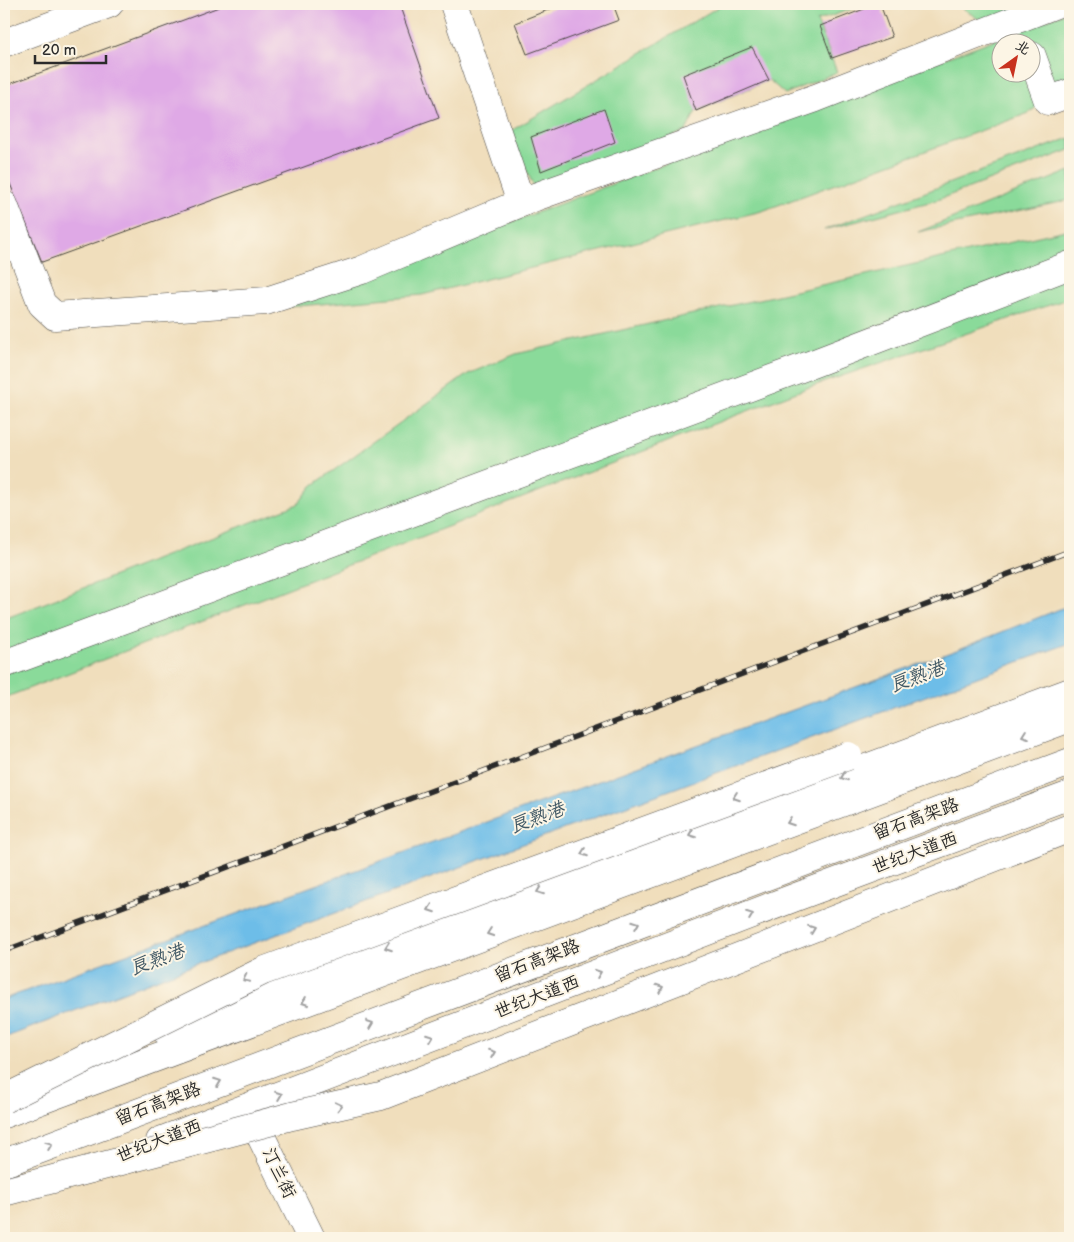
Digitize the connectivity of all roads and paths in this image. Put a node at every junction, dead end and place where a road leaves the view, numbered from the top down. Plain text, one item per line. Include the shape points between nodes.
1 (109, 4) edge
2 (454, 4) edge
3 (1056, 4) edge
4 (1022, 31) edge
5 (4, 43) edge
6 (1041, 82) edge
7 (1070, 93) edge
8 (522, 203) junction
9 (4, 205) edge
10 (1070, 264) edge
11 (4, 664) edge
12 (1070, 692) edge
13 (1028, 708) junction
14 (1070, 718) edge
15 (1070, 762) edge
16 (1070, 795) edge
17 (1070, 828) edge
18 (4, 1090) edge
19 (4, 1099) edge
20 (247, 1108) junction
21 (4, 1114) edge
22 (4, 1163) edge
23 (4, 1192) edge
24 (4, 1199) edge
25 (310, 1238) edge

1 - 5 main road
2 - 8 main road
3 - 4 main road
4 - 8 main road via 816,98
6 - 7 main road via 1048,101
8 - 9 main road via 362,270 266,301 54,316 42,304
10 - 11 main road via 812,364
12 - 13 main road
13 -> 18 main road
13 -> 19 main road, bridge via 848,756 263,971
14 -> 21 main road
22 -> 15 main road, 留石高架路
20 -> 16 main road, 世纪大道西
23 -> 17 main road, bridge via 292,1116 382,1096
20 - 24 main road, 世纪大道西
20 - 25 main road, 汀兰街

